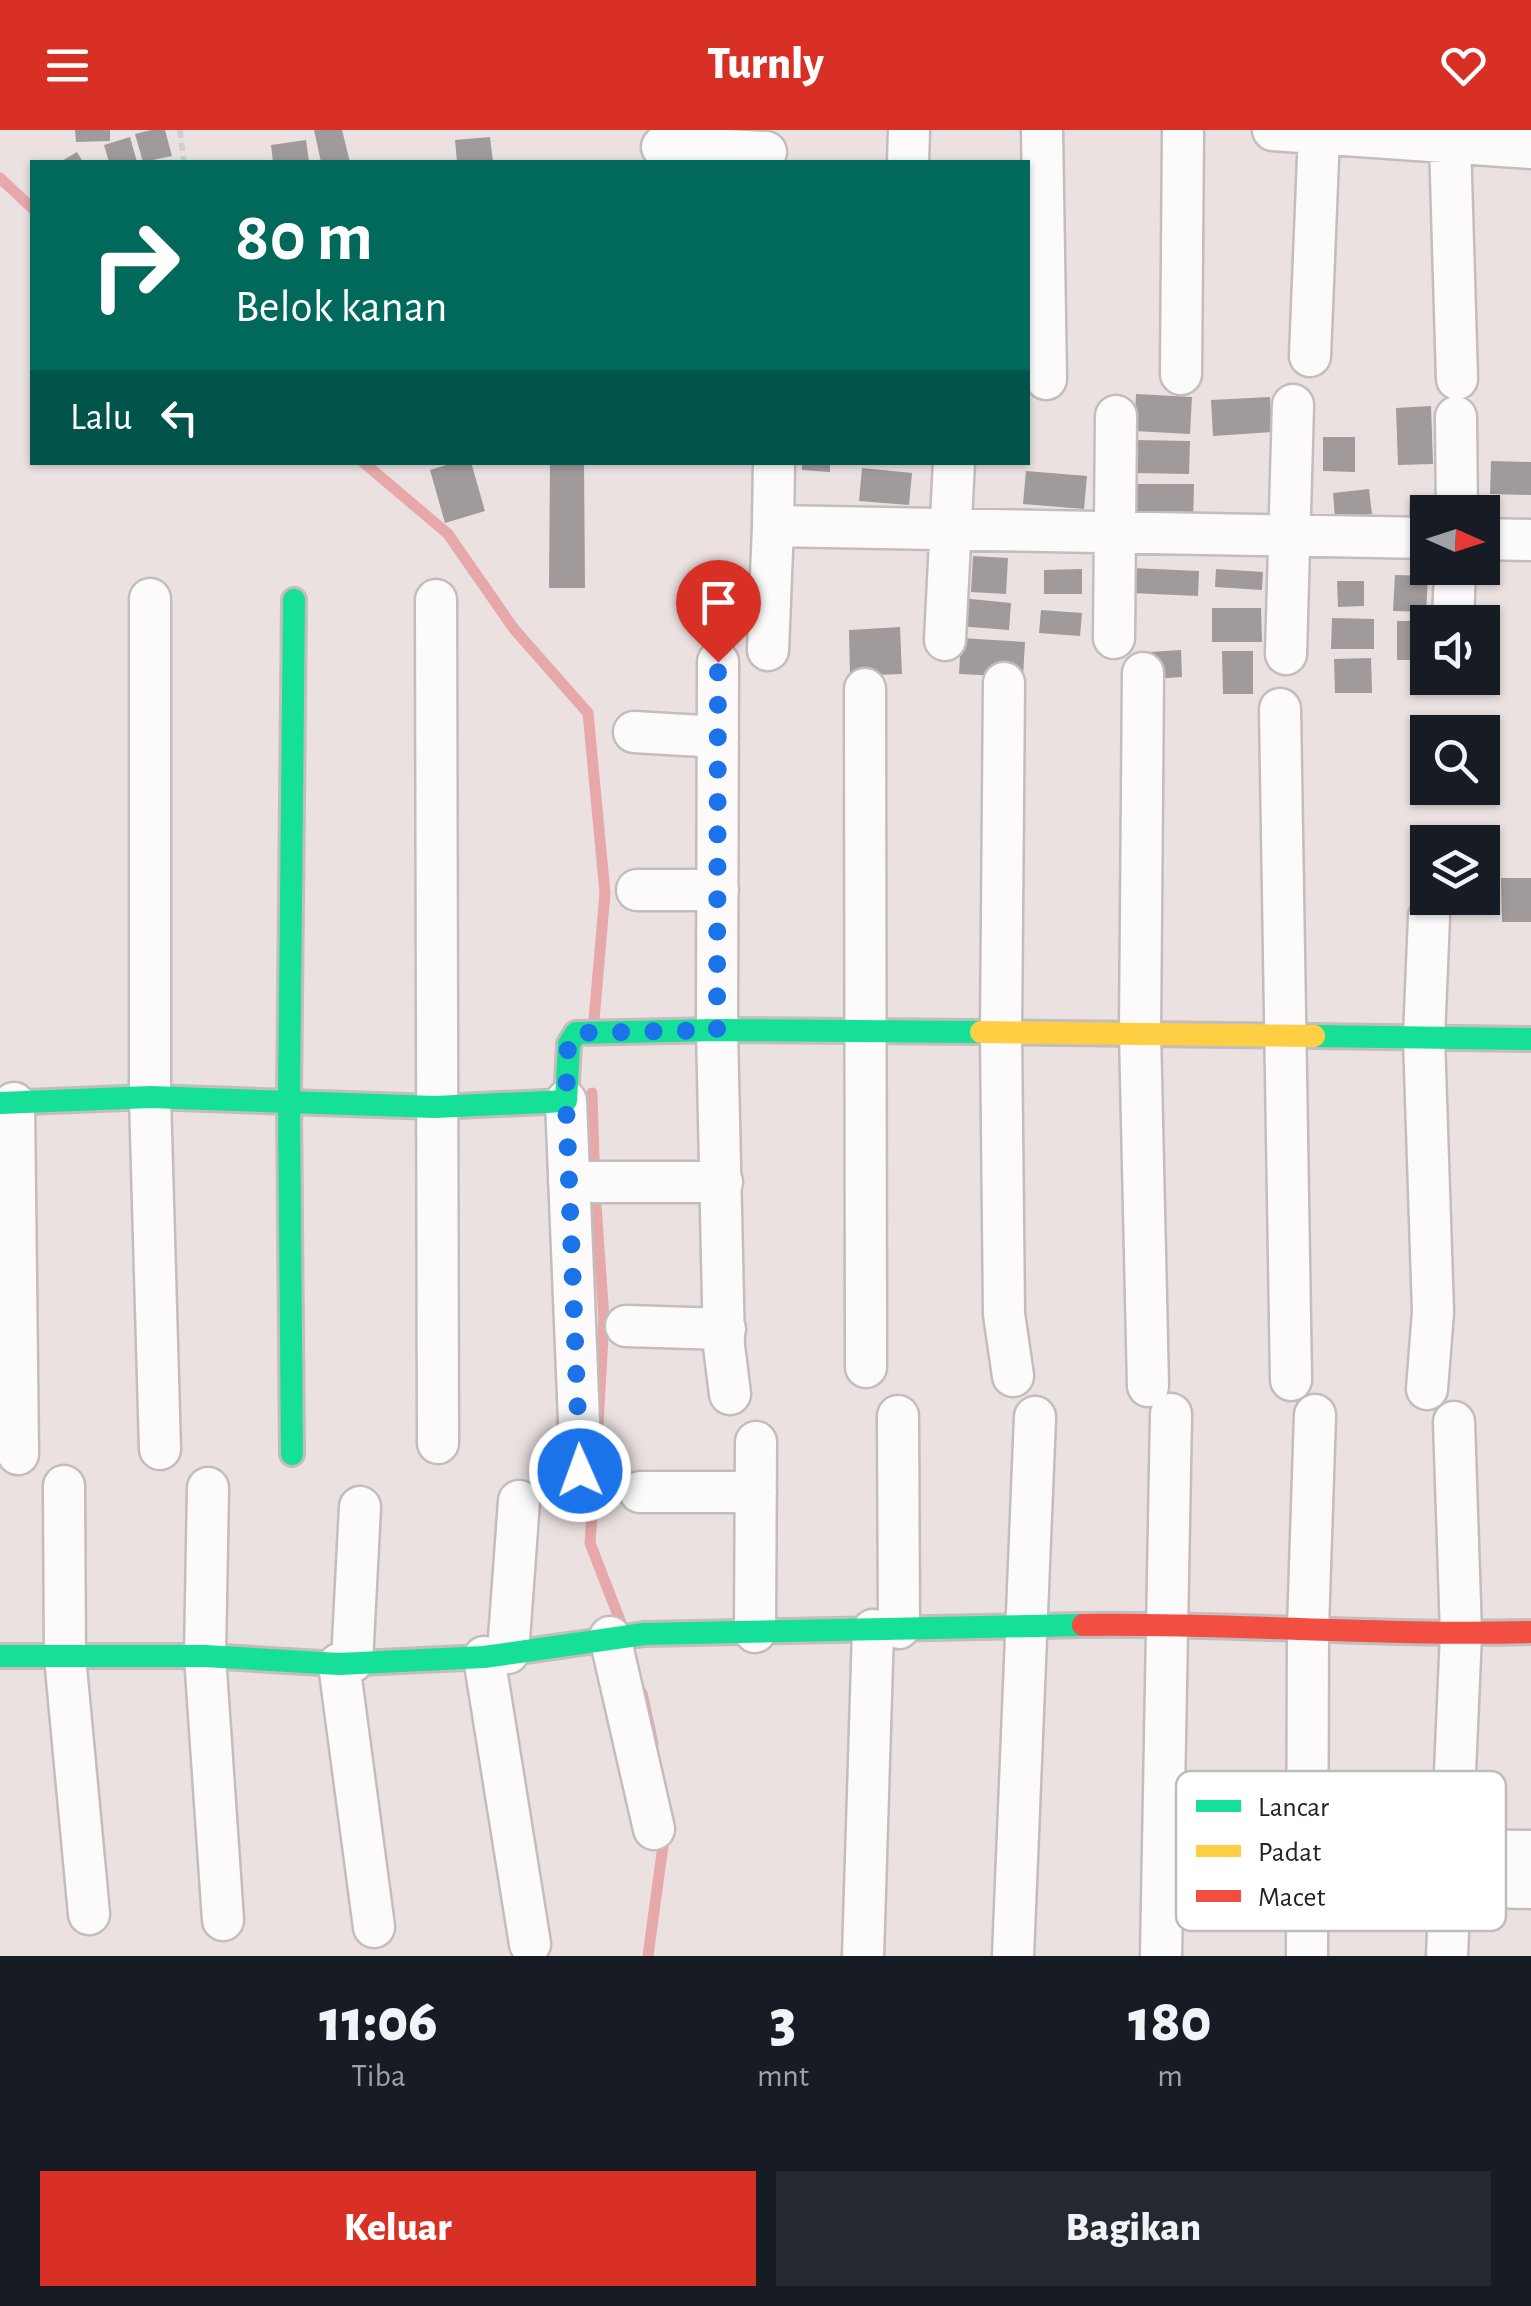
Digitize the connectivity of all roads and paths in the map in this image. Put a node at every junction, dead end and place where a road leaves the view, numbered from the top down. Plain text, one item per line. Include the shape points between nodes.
1 (180, 130) edge
2 (908, 130) edge
3 (1042, 130) edge
4 (1183, 130) edge
5 (1273, 130) edge
6 (1319, 134) junction
7 (1450, 142) junction
8 (662, 147) dead end
9 (767, 148) edge
10 (1531, 148) edge
11 (184, 160) edge
12 (908, 160) edge
13 (1310, 356) dead end
14 (1181, 374) dead end
15 (1046, 379) dead end
16 (1294, 404) dead end
17 (1116, 416) dead end
18 (774, 465) edge
19 (954, 465) edge
20 (1457, 495) edge
21 (773, 526) junction
22 (949, 529) junction
23 (1114, 531) junction
24 (1291, 537) junction
25 (1410, 538) edge
26 (1500, 539) edge
27 (1531, 540) edge
28 (150, 599) dead end
29 (294, 600) dead end
30 (436, 600) dead end
31 (1114, 638) dead end
32 (945, 640) dead end
33 (768, 650) dead end
34 (1286, 654) dead end
35 (718, 662) dead end
36 (1142, 673) dead end
37 (1004, 683) dead end
38 (866, 688) dead end
39 (1280, 709) dead end
40 (634, 732) dead end
41 (718, 737) junction
42 (637, 890) dead end
43 (718, 890) junction
44 (1429, 917) dead end
45 (717, 1030) junction
46 (864, 1033) junction
47 (1001, 1033) junction
48 (1140, 1033) junction
49 (1284, 1036) junction
50 (1424, 1038) junction
51 (1531, 1039) edge
52 (150, 1097) junction
53 (288, 1101) junction
54 (7, 1102) edge
55 (566, 1102) junction
56 (434, 1106) junction
57 (592, 1182) junction
58 (722, 1182) junction
59 (626, 1326) dead end
60 (725, 1330) junction
61 (866, 1367) dead end
62 (1012, 1376) dead end
63 (1291, 1380) dead end
64 (1428, 1389) dead end
65 (730, 1394) dead end
66 (1315, 1415) dead end
67 (898, 1416) dead end
68 (1035, 1417) dead end
69 (1454, 1422) dead end
70 (438, 1442) dead end
71 (756, 1442) dead end
72 (160, 1448) dead end
73 (18, 1454) dead end
74 (292, 1454) dead end
75 (580, 1471) dead end
76 (64, 1486) dead end
77 (208, 1488) dead end
78 (640, 1492) dead end
79 (756, 1492) junction
80 (519, 1501) dead end
81 (360, 1506) dead end
82 (1167, 1624) junction
83 (1026, 1628) junction
84 (1308, 1628) junction
85 (886, 1629) junction
86 (756, 1632) junction
87 (1531, 1632) edge
88 (1460, 1634) junction
89 (627, 1636) junction
90 (496, 1655) junction
91 (0, 1656) edge
92 (205, 1656) junction
93 (65, 1657) junction
94 (346, 1663) junction
95 (1308, 1771) edge
96 (1455, 1771) edge
97 (654, 1829) dead end
98 (1531, 1851) edge
99 (1506, 1856) edge
100 (1506, 1882) edge
101 (1531, 1888) edge
102 (89, 1914) dead end
103 (223, 1920) dead end
104 (374, 1927) dead end
105 (1307, 1931) edge
106 (1448, 1931) edge
107 (530, 1944) dead end
108 (863, 1956) edge
109 (1013, 1956) edge
110 (1161, 1956) edge
111 (1307, 1956) edge
112 (1447, 1956) edge

1 - 11 path
2 - 12 street
3 - 15 street
4 - 14 street
5 - 6 street
6 - 7 street
6 - 13 street
7 - 10 street
7 - 20 street
8 - 9 street
16 - 24 street
17 - 23 street
18 - 21 street
19 - 22 street
21 - 22 street
21 - 33 street
22 - 23 street
22 - 32 street
23 - 24 street
23 - 31 street
24 - 25 street
24 - 34 street
26 - 27 street
28 - 52 street
29 - 53 street
30 - 56 street
35 - 41 street
36 - 48 street
37 - 47 street
38 - 46 street
39 - 49 street
40 - 41 street
41 - 43 street
42 - 43 street
43 - 45 street
44 - 50 street
45 - 46 street
45 - 55 street via 576,1033 568,1044
45 - 58 street
46 - 47 street
46 - 61 street
47 - 48 street
47 - 62 street via 1004,1314
48 - 49 street
48 - 82 street
49 - 50 street
49 - 63 street
50 - 51 street
50 - 64 street via 1433,1312
52 - 53 street
52 - 54 street
52 - 72 street
53 - 56 street
53 - 74 street
54 - 73 street
55 - 56 street
55 - 57 street
56 - 70 street
57 - 58 street
57 - 75 street
58 - 60 street
59 - 60 street
60 - 65 street
66 - 84 street
67 - 85 street
68 - 83 street
69 - 88 street
71 - 79 street
76 - 93 street
77 - 92 street
78 - 79 street
79 - 86 street
80 - 90 street
81 - 94 street
82 - 83 street
82 - 84 street
82 - 110 street
83 - 85 street
83 - 109 street
84 - 88 street
84 - 95 street
85 - 86 street
85 - 108 street
86 - 89 street
87 - 88 street
88 - 96 street
89 - 90 street
89 - 97 street
90 - 94 street
90 - 107 street
91 - 93 street
92 - 93 street
92 - 94 street
92 - 103 street
93 - 102 street
94 - 104 street
98 - 99 street
100 - 101 street
105 - 111 street
106 - 112 street

